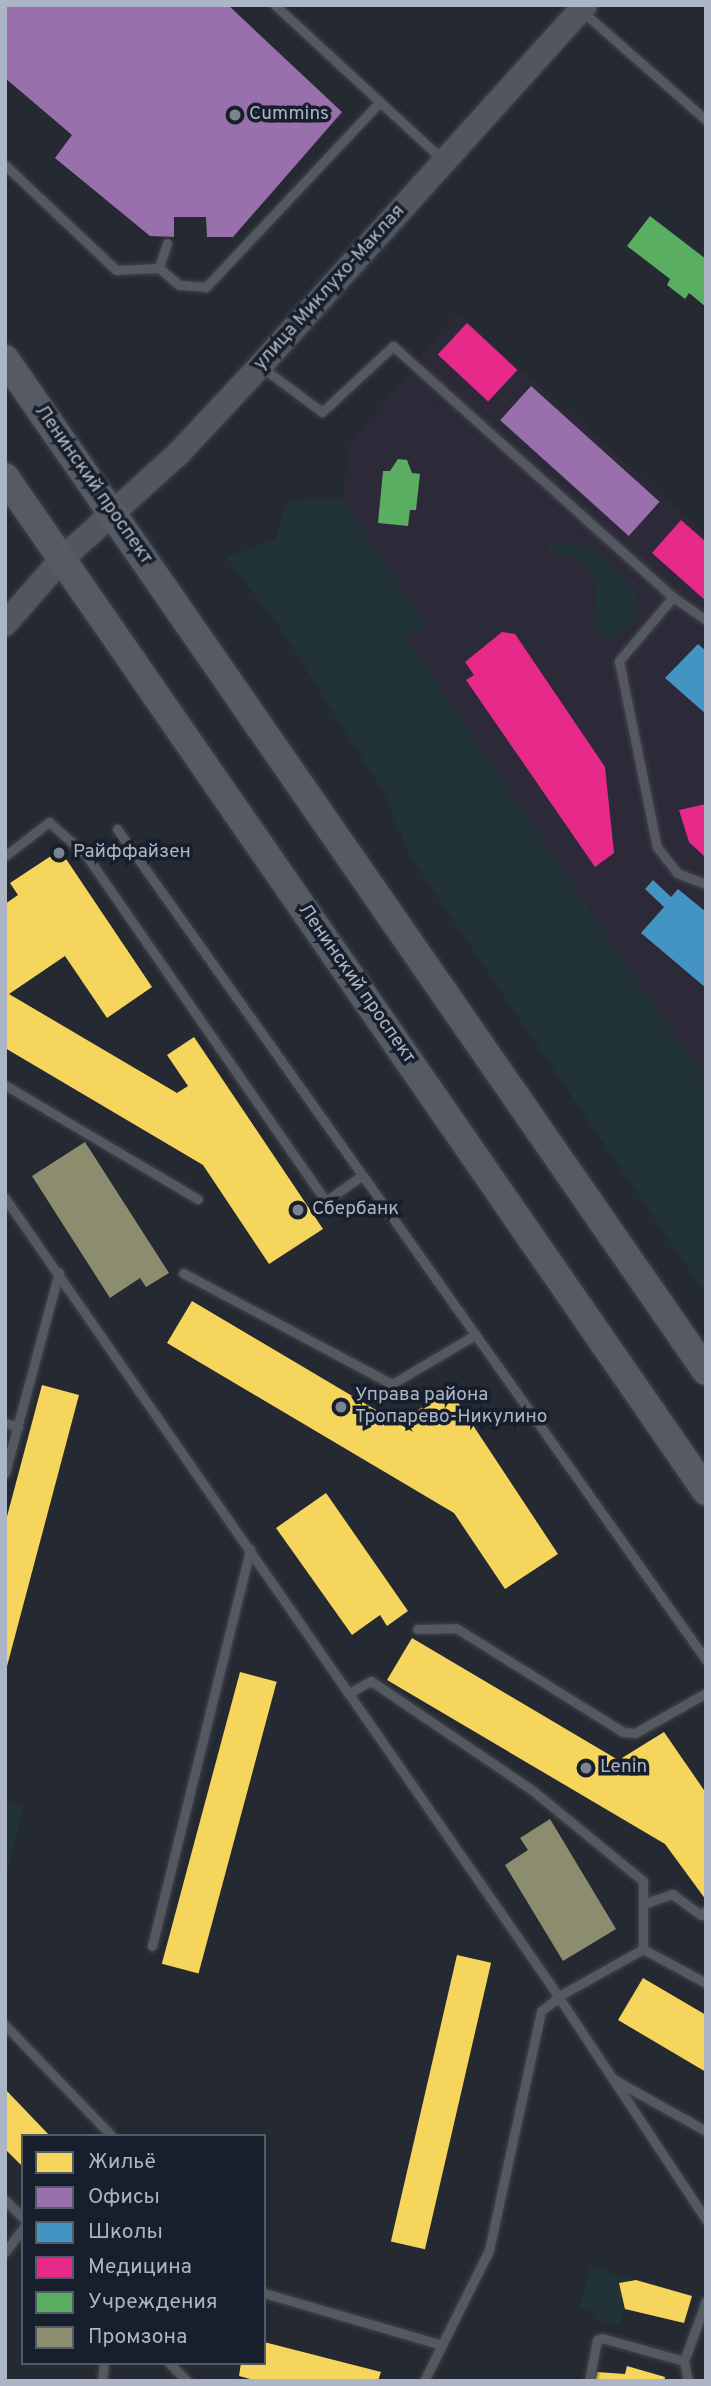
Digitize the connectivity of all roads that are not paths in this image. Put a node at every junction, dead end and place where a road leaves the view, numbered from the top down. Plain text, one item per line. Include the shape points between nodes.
1 (275, 5) edge
2 (583, 8) edge
3 (380, 102) junction
4 (706, 120) edge
5 (444, 162) junction
6 (5, 166) edge
7 (167, 243) dead end
8 (159, 268) junction
9 (5, 359) edge
10 (260, 366) junction
11 (5, 477) edge
12 (113, 512) junction
13 (62, 559) junction
14 (673, 597) junction
15 (706, 620) edge
16 (5, 624) edge
17 (117, 829) dead end
18 (5, 856) edge
19 (706, 884) edge
20 (5, 1085) edge
21 (361, 1176) junction
22 (5, 1198) edge
23 (198, 1199) dead end
24 (60, 1272) junction
25 (183, 1273) dead end
26 (475, 1335) junction
27 (706, 1371) edge
28 (5, 1423) edge
29 (18, 1427) junction
30 (5, 1473) edge
31 (706, 1490) edge
32 (250, 1549) junction
33 (417, 1629) dead end
34 (706, 1660) edge
35 (349, 1693) junction
36 (706, 1693) edge
37 (643, 1904) junction
38 (706, 1911) edge
39 (152, 1946) dead end
40 (643, 1949) junction
41 (706, 1983) edge
42 (559, 1997) junction
43 (5, 2025) edge
44 (613, 2079) junction
45 (706, 2131) edge
46 (110, 2134) edge
47 (5, 2200) edge
48 (21, 2216) edge
49 (706, 2220) edge
50 (21, 2231) edge
51 (5, 2252) edge
52 (266, 2294) edge
53 (706, 2301) edge
54 (688, 2309) dead end
55 (698, 2312) junction
56 (442, 2345) junction
57 (684, 2361) junction
58 (171, 2365) edge
59 (187, 2381) edge
60 (424, 2381) edge
61 (589, 2381) edge
62 (688, 2381) edge

1 - 3 lane
2 - 4 lane
2 - 5 main road, улица Миклухо-Маклая
3 - 5 lane
3 - 8 lane via 206,287 179,285
5 - 10 main road, улица Миклухо-Маклая
6 - 8 lane via 116,270
7 - 8 lane
9 - 12 main road, Ленинский проспект
10 - 12 main road, улица Миклухо-Маклая via 178,454
10 - 14 lane via 321,412 393,346
11 - 13 main road, Ленинский проспект
12 - 13 main road, улица Миклухо-Маклая
12 - 27 main road, Ленинский проспект
13 - 16 main road, улица Миклухо-Маклая
13 - 31 main road, Ленинский проспект
14 - 15 lane
14 - 19 lane via 619,661 656,848 677,873
17 - 21 lane
18 - 21 lane via 49,822 59,830 86,855 326,1201
20 - 23 lane
21 - 26 lane
22 - 24 lane
24 - 29 lane
24 - 32 lane
25 - 26 lane via 392,1384
26 - 34 lane
28 - 29 lane
29 - 30 lane
32 - 35 lane
32 - 39 lane
33 - 36 lane via 456,1628 624,1732 635,1733
35 - 37 lane via 371,1681 532,1790 643,1881
35 - 42 lane
37 - 38 lane via 672,1894 701,1915
37 - 40 lane
40 - 41 lane
40 - 42 lane
42 - 44 lane
42 - 56 lane via 541,2011 489,2250
43 - 46 lane
44 - 45 lane
44 - 49 lane
47 - 48 lane
50 - 51 lane
52 - 56 lane
53 - 55 lane
54 - 55 lane
55 - 57 lane
56 - 60 lane
57 - 61 lane via 599,2338
57 - 62 lane
58 - 59 lane

